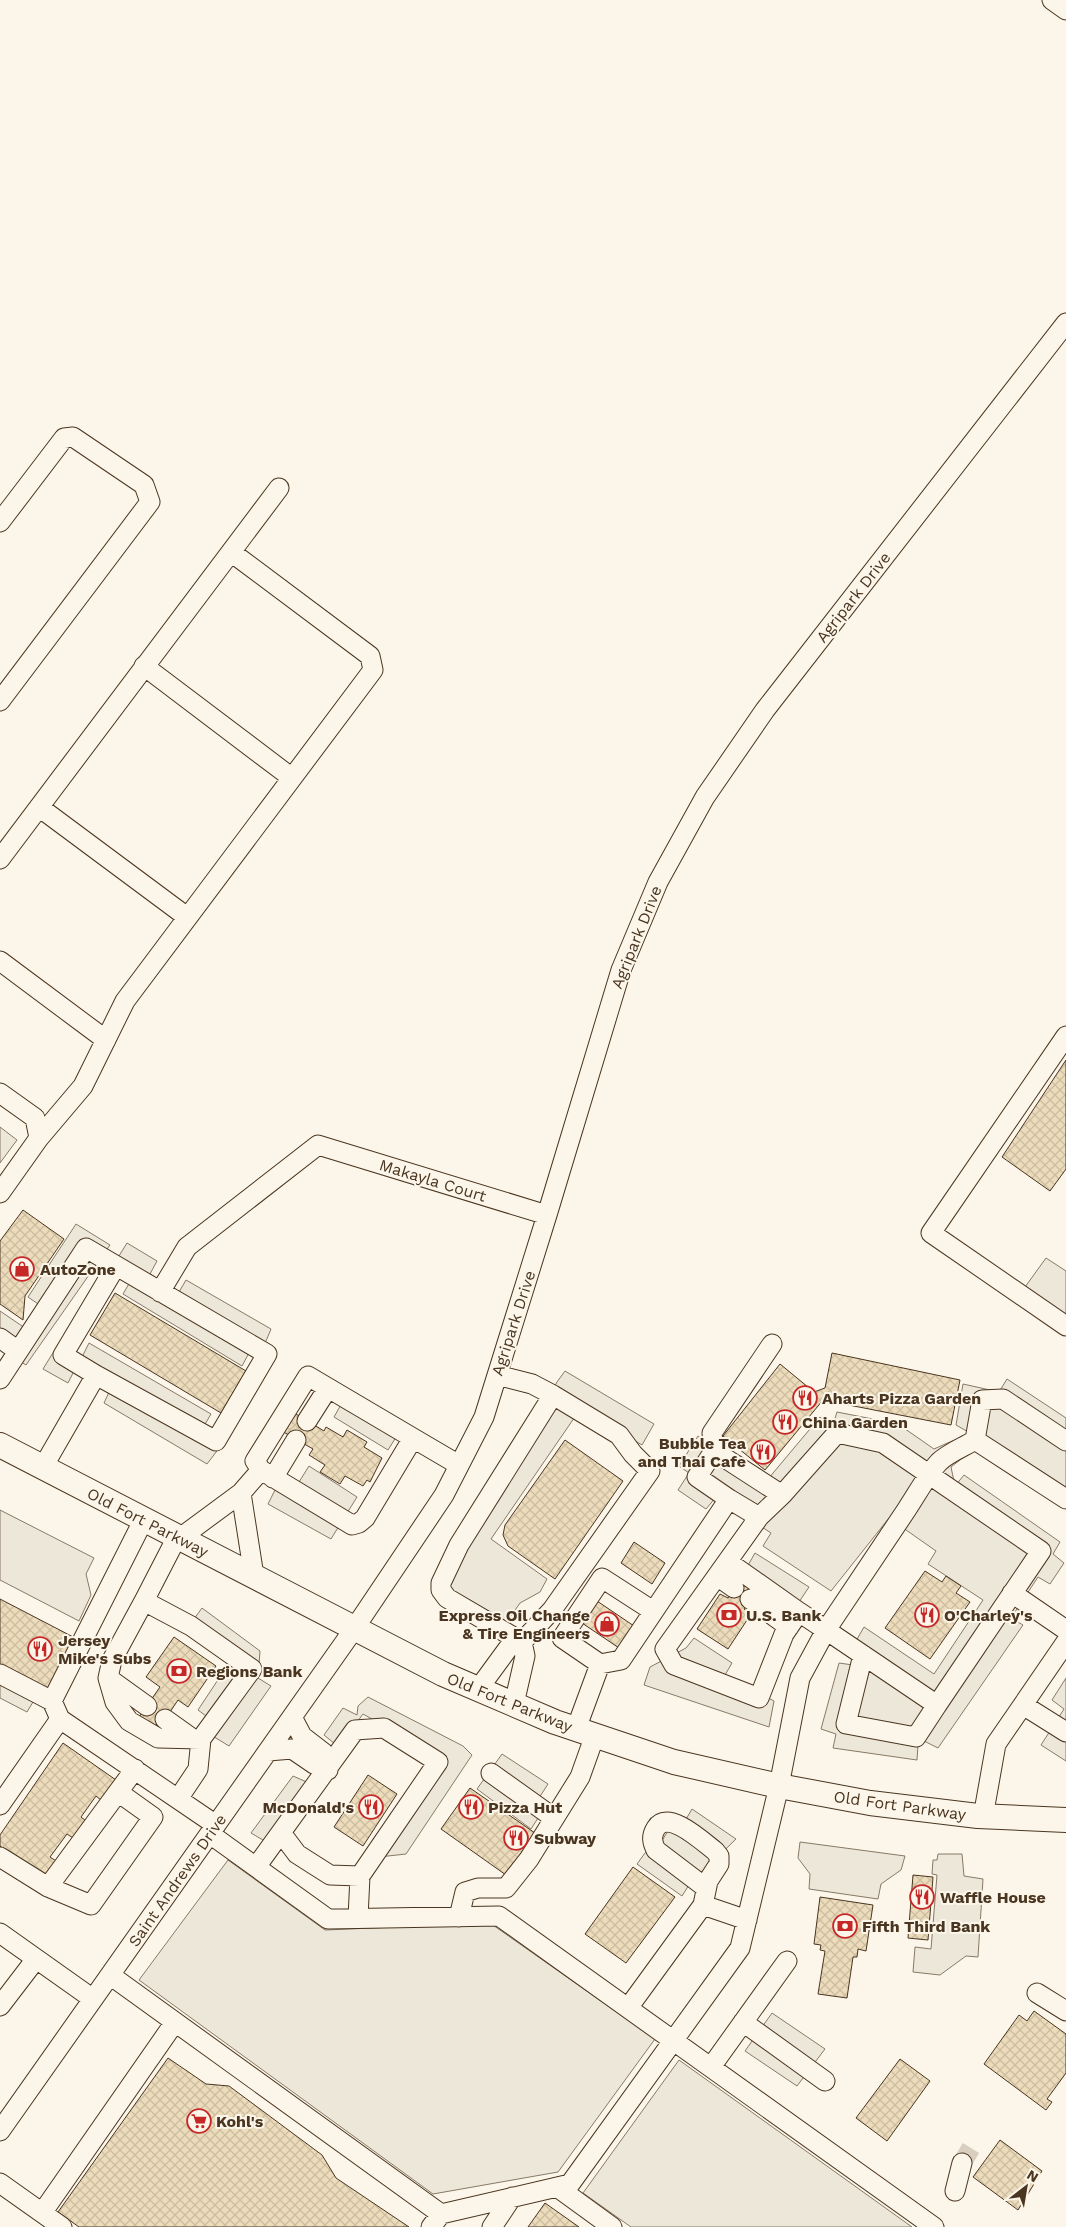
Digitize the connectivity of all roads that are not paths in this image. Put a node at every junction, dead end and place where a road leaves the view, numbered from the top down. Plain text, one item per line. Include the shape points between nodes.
1 (1052, 0) edge
2 (1066, 10) edge
3 (1066, 323) edge
4 (278, 488) dead end
5 (0, 522) edge
6 (231, 552) junction
7 (144, 666) junction
8 (0, 701) edge
9 (292, 778) junction
10 (39, 807) junction
11 (0, 859) edge
12 (187, 917) junction
13 (0, 961) edge
14 (1066, 1036) edge
15 (106, 1040) junction
16 (0, 1093) edge
17 (39, 1138) junction
18 (0, 1193) edge
19 (547, 1215) junction
20 (116, 1266) junction
21 (160, 1292) junction
22 (1066, 1326) edge
23 (0, 1338) edge
24 (772, 1344) dead end
25 (18, 1351) junction
26 (96, 1375) junction
27 (497, 1375) junction
28 (0, 1379) edge
29 (328, 1388) junction
30 (553, 1395) junction
31 (308, 1421) dead end
32 (413, 1438) junction
33 (296, 1440) dead end
34 (975, 1440) junction
35 (1066, 1441) edge
36 (0, 1445) edge
37 (714, 1451) junction
38 (458, 1466) junction
39 (43, 1467) junction
40 (267, 1474) junction
41 (930, 1476) junction
42 (241, 1493) junction
43 (782, 1494) junction
44 (729, 1499) junction
45 (1066, 1499) edge
46 (759, 1517) junction
47 (144, 1519) junction
48 (178, 1537) junction
49 (722, 1569) junction
50 (254, 1576) junction
51 (734, 1588) dead end
52 (1012, 1593) junction
53 (750, 1599) dead end
54 (144, 1601) junction
55 (653, 1611) junction
56 (794, 1620) junction
57 (354, 1629) junction
58 (826, 1630) junction
59 (1066, 1630) edge
60 (522, 1642) junction
61 (1066, 1642) edge
62 (863, 1655) junction
63 (600, 1664) junction
64 (0, 1674) edge
65 (108, 1678) junction
66 (478, 1688) junction
67 (52, 1701) junction
68 (514, 1704) junction
69 (937, 1705) junction
70 (1023, 1705) junction
71 (147, 1706) dead end
72 (292, 1718) junction
73 (60, 1719) junction
74 (165, 1719) dead end
75 (585, 1732) junction
76 (1066, 1732) edge
77 (197, 1739) junction
78 (268, 1751) junction
79 (135, 1770) junction
80 (328, 1770) junction
81 (490, 1773) dead end
82 (779, 1786) junction
83 (118, 1792) junction
84 (178, 1799) junction
85 (0, 1805) edge
86 (983, 1817) junction
87 (554, 1818) junction
88 (1066, 1820) edge
89 (213, 1829) junction
90 (282, 1834) junction
91 (0, 1857) edge
92 (256, 1867) junction
93 (360, 1876) junction
94 (48, 1887) junction
95 (459, 1916) junction
96 (358, 1918) junction
97 (747, 1920) junction
98 (0, 1934) edge
99 (36, 1959) junction
100 (787, 1961) dead end
101 (110, 1975) junction
102 (7, 1984) edge
103 (1038, 1993) dead end
104 (93, 1999) junction
105 (0, 2006) edge
106 (628, 2008) junction
107 (1066, 2011) edge
108 (175, 2022) junction
109 (743, 2022) junction
110 (674, 2040) junction
111 (711, 2067) junction
112 (825, 2081) dead end
113 (0, 2131) edge
114 (962, 2163) tunnel mouth
115 (0, 2183) edge
116 (557, 2187) junction
117 (955, 2191) dead end
118 (512, 2197) junction
119 (42, 2213) junction
120 (436, 2220) edge
121 (62, 2227) edge
122 (492, 2227) edge
123 (612, 2227) edge
124 (934, 2227) edge

1 - 2 street
3 - 19 street, Agripark Drive via 766,710 705,797 658,882 621,970
4 - 6 street
5 - 8 street via 64,438 74,437 144,485 150,502
6 - 7 street
6 - 9 street via 370,656 372,670
7 - 9 street
7 - 10 street
9 - 12 street
10 - 11 street
10 - 12 street
12 - 15 street via 125,1001
13 - 15 street
14 - 22 street via 931,1233
15 - 17 street via 82,1086
16 - 17 street via 35,1118
17 - 18 street
19 - 21 street, Makayla Court via 318,1145 186,1247
19 - 27 street, Agripark Drive
20 - 21 street
20 - 25 street via 86,1248
20 - 26 street via 63,1355
21 - 26 street via 267,1354 216,1440
23 - 25 street
24 - 37 street via 712,1433
25 - 28 street
26 - 39 street
27 - 30 street via 532,1384
27 - 38 street, Agripark Drive via 484,1417
29 - 31 street
29 - 32 street
29 - 40 street via 308,1376 255,1461
30 - 60 street via 459,1545 440,1590 447,1598
30 - 60 street via 619,1435 632,1454 650,1471 552,1610
32 - 38 street
32 - 40 street via 365,1518 352,1525
33 - 40 street
34 - 35 street via 982,1400 1003,1399
34 - 41 street via 940,1461
34 - 45 street
36 - 39 main road, Old Fort Parkway
37 - 43 street
37 - 44 street via 697,1477
38 - 57 street, Agripark Drive via 444,1495
39 - 47 main road, Old Fort Parkway
40 - 42 street
41 - 43 street via 883,1444 838,1433
41 - 52 street via 1041,1551
41 - 58 street
42 - 48 street
42 - 50 street
43 - 46 street
44 - 46 street
44 - 55 street
46 - 49 street
47 - 48 main road, Old Fort Parkway
47 - 67 street
48 - 50 main road, Old Fort Parkway
48 - 54 street
49 - 51 street
49 - 56 street
49 - 56 street via 665,1649 674,1665 760,1698 784,1634
50 - 57 main road, Old Fort Parkway
52 - 59 street
52 - 69 street
53 - 56 street
54 - 65 street via 112,1660
54 - 77 street via 191,1626 252,1669
55 - 63 street via 621,1660
55 - 63 street via 602,1578 562,1638
56 - 58 street
57 - 66 main road, Old Fort Parkway via 442,1674
57 - 72 street, Saint Andrews Drive
58 - 62 street
58 - 82 street via 800,1678
60 - 66 street via 508,1646
60 - 68 street via 526,1656
61 - 70 street
62 - 69 street
62 - 69 street via 846,1724 916,1737
63 - 75 street
64 - 67 street
65 - 71 street
65 - 77 street via 115,1702 128,1721 158,1738
66 - 68 main road, Old Fort Parkway
67 - 73 street
68 - 75 main road, Old Fort Parkway
70 - 76 street
70 - 86 street via 996,1744
72 - 78 street, Saint Andrews Drive
72 - 80 street via 302,1736 324,1753
73 - 79 street
73 - 85 street
74 - 77 street
75 - 82 main road, Old Fort Parkway via 674,1762
75 - 87 street via 580,1777
77 - 84 street via 198,1769
78 - 80 street via 292,1748
78 - 89 street, Saint Andrews Drive
79 - 83 street
79 - 84 street
80 - 90 street
80 - 93 street via 355,1730 384,1728 438,1762
81 - 87 street
82 - 86 main road, Old Fort Parkway via 870,1803
82 - 97 street
83 - 94 street
83 - 94 street via 153,1817 91,1905
84 - 89 street
86 - 88 main road, Old Fort Parkway
87 - 95 street via 529,1859 506,1888 478,1888 465,1892
89 - 92 street
89 - 101 street, Saint Andrews Drive
90 - 92 street
90 - 93 street via 297,1854 330,1875
91 - 94 street
92 - 96 street via 328,1919
93 - 96 street
95 - 96 street
95 - 106 street via 499,1916
97 - 106 street via 705,1896
97 - 110 street via 740,1948
98 - 99 street
99 - 102 street
99 - 104 street
100 - 109 street
101 - 104 street, Saint Andrews Drive
101 - 108 street
102 - 105 street
103 - 107 street
104 - 113 street, Saint Andrews Drive
106 - 110 street
108 - 119 street
108 - 120 street
109 - 111 street
109 - 112 street
110 - 111 street
110 - 116 street via 570,2184
111 - 124 street
114 - 117 street
115 - 119 street
116 - 118 street
116 - 123 street
118 - 120 street
118 - 122 street
119 - 121 street

